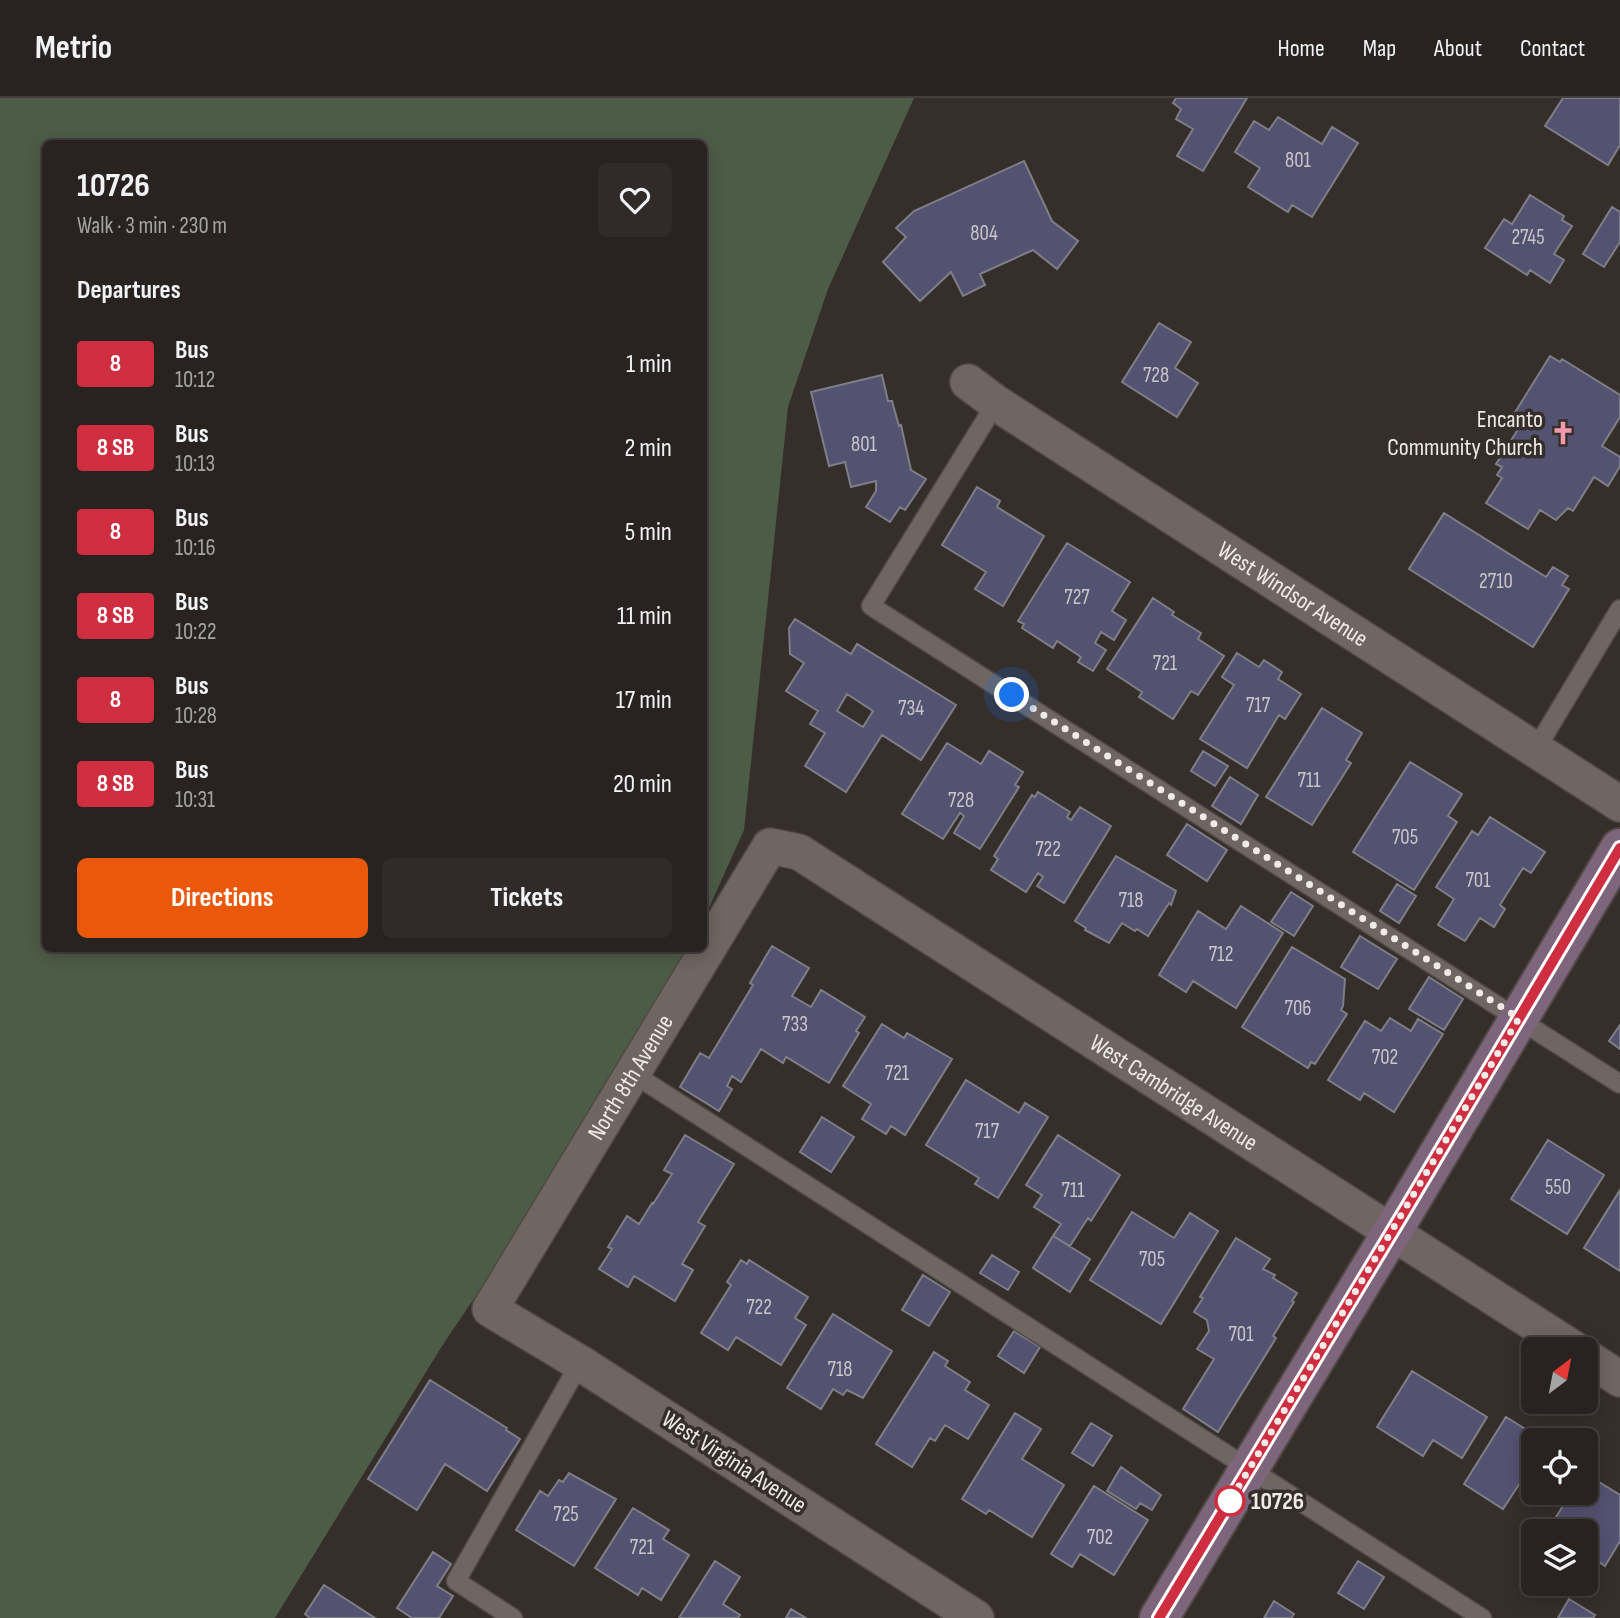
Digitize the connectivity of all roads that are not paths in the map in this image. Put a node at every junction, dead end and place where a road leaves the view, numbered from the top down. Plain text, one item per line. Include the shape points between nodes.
1 (968, 382) dead end
2 (996, 403) junction
3 (1620, 609) edge
4 (1536, 749) junction
5 (1620, 804) edge
6 (770, 845) joint
7 (1620, 848) edge
8 (707, 949) edge
9 (705, 952) edge
10 (1519, 1018) junction
11 (632, 1073) junction
12 (1620, 1084) edge
13 (1392, 1233) junction
14 (491, 1309) joint
15 (1555, 1337) edge
16 (580, 1363) junction
17 (1598, 1365) edge
18 (1620, 1379) edge
19 (1250, 1467) junction
20 (513, 1618) edge
21 (976, 1618) edge
22 (1159, 1618) edge
23 (1482, 1618) edge

1 - 2 street, West Windsor Avenue
2 - 4 street, West Windsor Avenue
2 - 10 lane via 872,606
3 - 4 lane
4 - 5 street, West Windsor Avenue
6 - 8 street, North 8th Avenue
6 - 13 street, West Cambridge Avenue via 800,852
7 - 10 main road
9 - 11 street, North 8th Avenue
10 - 12 lane
10 - 13 main road
11 - 14 street, North 8th Avenue
11 - 19 lane
13 - 15 street, West Cambridge Avenue
13 - 19 main road
14 - 16 street, West Virginia Avenue
16 - 20 lane via 457,1581
16 - 21 street, West Virginia Avenue
17 - 18 street
19 - 22 main road
19 - 23 lane

